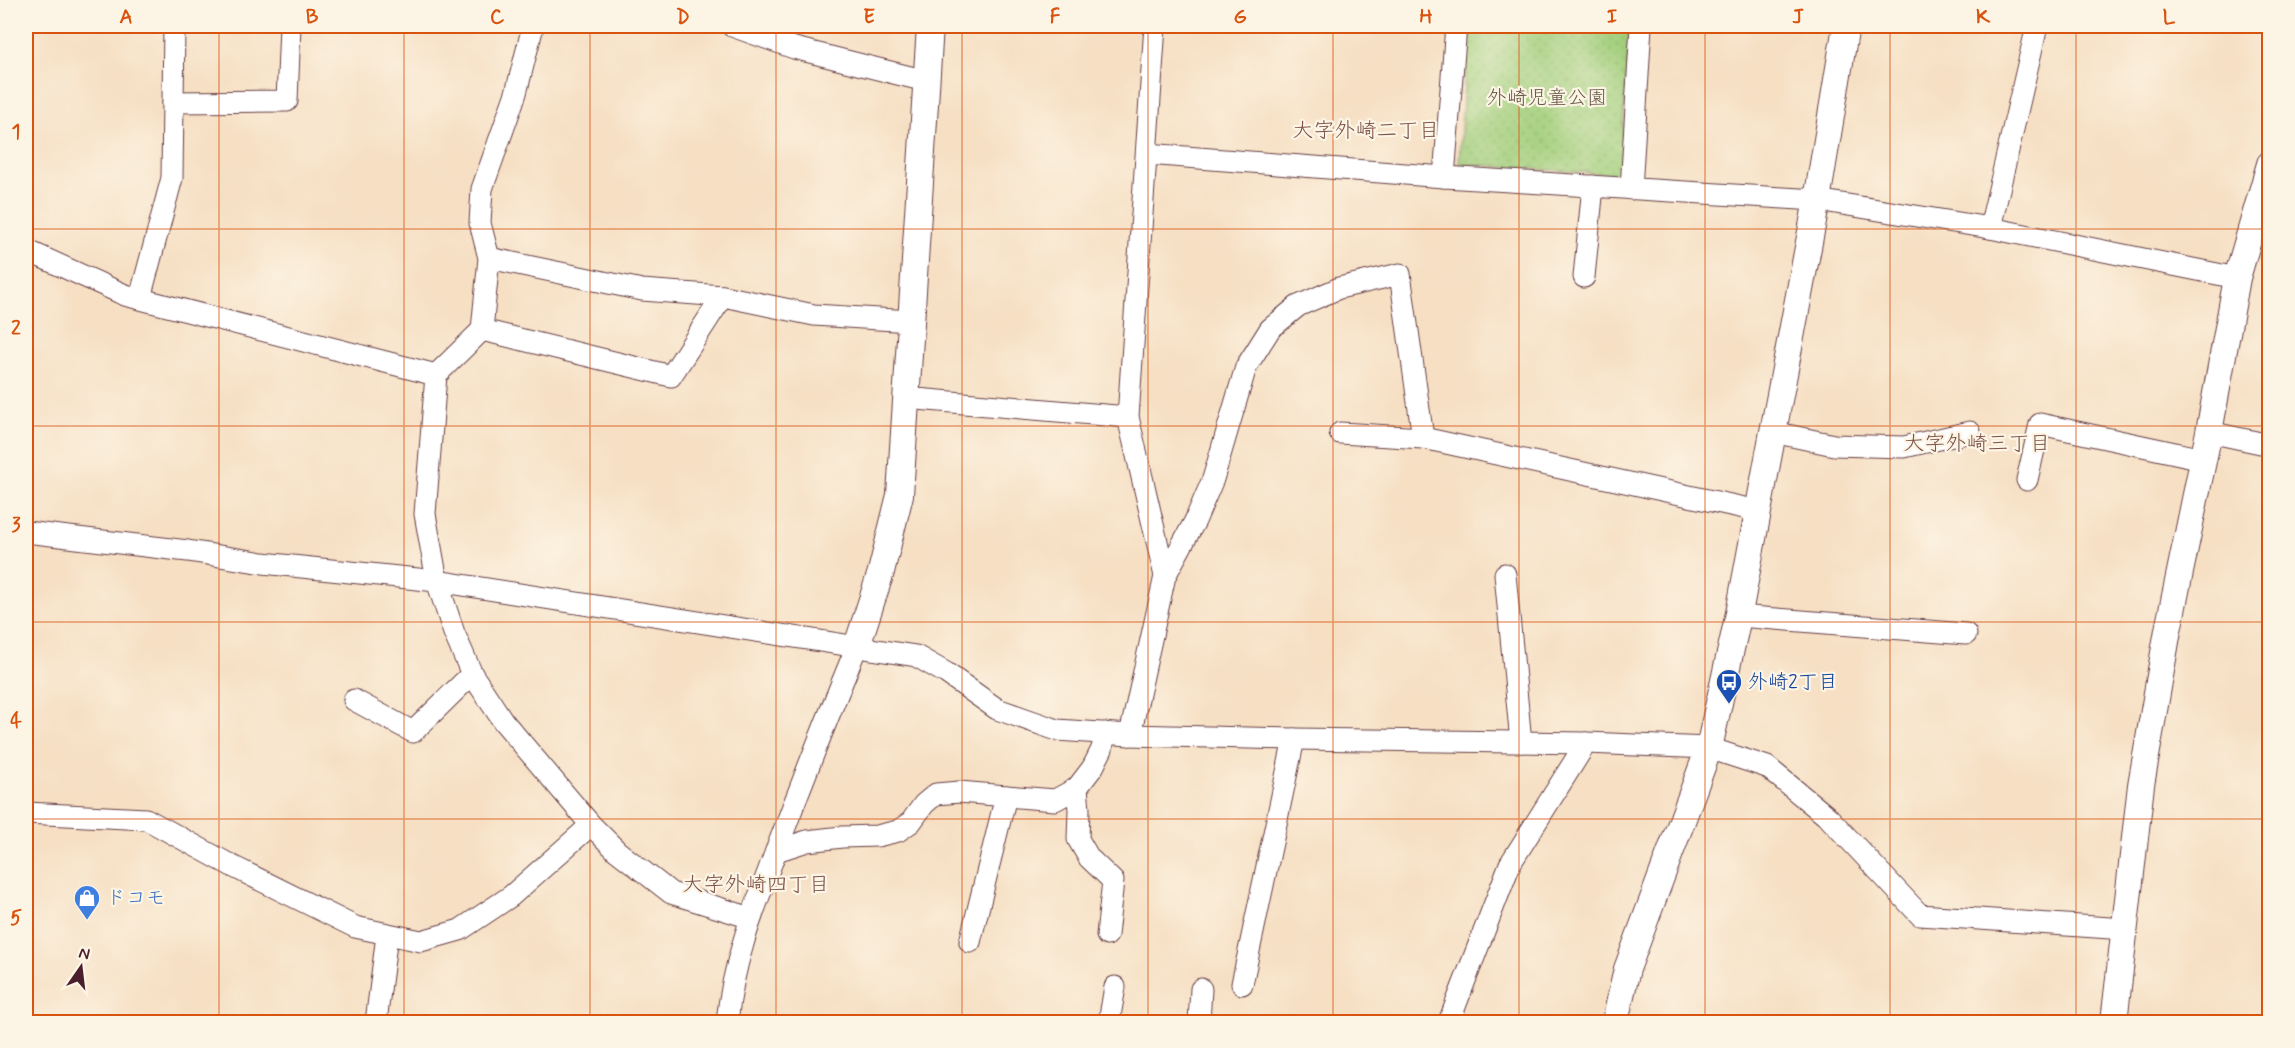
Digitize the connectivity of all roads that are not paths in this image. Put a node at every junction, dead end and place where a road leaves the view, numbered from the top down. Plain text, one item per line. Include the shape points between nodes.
1 (174, 26) edge
2 (290, 26) edge
3 (532, 26) edge
4 (732, 26) edge
5 (930, 26) edge
6 (1155, 26) edge
7 (1456, 26) edge
8 (1641, 26) edge
9 (1846, 26) edge
10 (2037, 26) edge
11 (926, 81) junction
12 (173, 102) junction
13 (1147, 154) junction
14 (2270, 164) edge
15 (1444, 177) junction
16 (1593, 186) junction
17 (1631, 189) junction
18 (1816, 200) junction
19 (1990, 228) junction
20 (26, 250) edge
21 (489, 258) junction
22 (1584, 277) dead end
23 (2237, 278) junction
24 (723, 296) junction
25 (140, 298) junction
26 (910, 321) junction
27 (482, 330) junction
28 (436, 375) junction
29 (905, 399) junction
30 (1128, 417) junction
31 (1773, 432) junction
32 (1970, 432) dead end
33 (2209, 432) junction
34 (1340, 433) dead end
35 (1423, 438) junction
36 (2270, 445) edge
37 (2203, 459) junction
38 (2027, 480) dead end
39 (1758, 511) junction
40 (26, 532) edge
41 (1504, 574) dead end
42 (1165, 576) junction
43 (437, 581) junction
44 (1738, 616) junction
45 (1966, 634) dead end
46 (857, 646) junction
47 (472, 674) junction
48 (354, 700) dead end
49 (1105, 733) junction
50 (1130, 735) junction
51 (1294, 739) junction
52 (1521, 742) junction
53 (1586, 743) junction
54 (1709, 748) junction
55 (1077, 788) junction
56 (1006, 796) junction
57 (26, 813) edge
58 (591, 825) junction
59 (776, 851) junction
60 (751, 918) junction
61 (2125, 929) junction
62 (387, 935) junction
63 (1107, 936) dead end
64 (970, 942) dead end
65 (1242, 984) dead end
66 (1115, 987) dead end
67 (1201, 989) dead end
68 (376, 1023) edge
69 (727, 1023) edge
70 (1109, 1023) edge
71 (1199, 1023) edge
72 (1449, 1023) edge
73 (1615, 1023) edge
74 (2114, 1023) edge

1 - 12 street
2 - 12 street via 287,101
3 - 21 street via 516,93 482,189 480,223
4 - 11 street via 794,48
5 - 11 street
6 - 13 street
7 - 15 street
8 - 17 street
9 - 18 street
10 - 19 street
11 - 26 street
12 - 25 street via 172,178
13 - 15 street
13 - 30 street
14 - 23 street
15 - 16 street
16 - 17 street
16 - 22 street
17 - 18 street
18 - 19 street
18 - 31 street
19 - 23 street
20 - 25 street via 125,295
21 - 24 street via 642,290
21 - 27 street
23 - 33 street
24 - 26 street via 814,315
24 - 27 street via 671,376
25 - 28 street
26 - 29 street
27 - 28 street
28 - 43 street via 425,514
29 - 30 street
29 - 46 street via 900,495
30 - 42 street
31 - 32 street via 1834,445 1904,447
31 - 39 street
33 - 36 street
33 - 37 street
34 - 35 street
35 - 39 street
35 - 42 street via 1400,274 1339,288 1298,306 1270,329 1246,367 1213,480
37 - 38 street via 2040,424
37 - 61 street via 2141,785
39 - 44 street
40 - 43 street
41 - 52 street
42 - 50 street
43 - 46 street
43 - 47 street
44 - 45 street
44 - 54 street
46 - 49 street via 916,656 997,709 1058,730
46 - 59 street
47 - 48 street via 413,732
47 - 58 street via 503,721
49 - 50 street
49 - 55 street via 1093,767
50 - 51 street
51 - 52 street
51 - 65 street
52 - 53 street
53 - 54 street
53 - 72 street via 1510,864
54 - 61 street via 1767,767 1829,818 1920,915
54 - 73 street via 1627,969
55 - 56 street via 1055,800
55 - 63 street via 1078,839 1089,858 1113,881
56 - 59 street via 936,794 898,831 807,841
56 - 64 street
57 - 62 street via 146,819 355,927
58 - 60 street via 616,851 671,893
58 - 62 street via 512,896 459,930 421,941
59 - 60 street
60 - 69 street via 732,978
61 - 74 street
62 - 68 street
66 - 70 street
67 - 71 street

